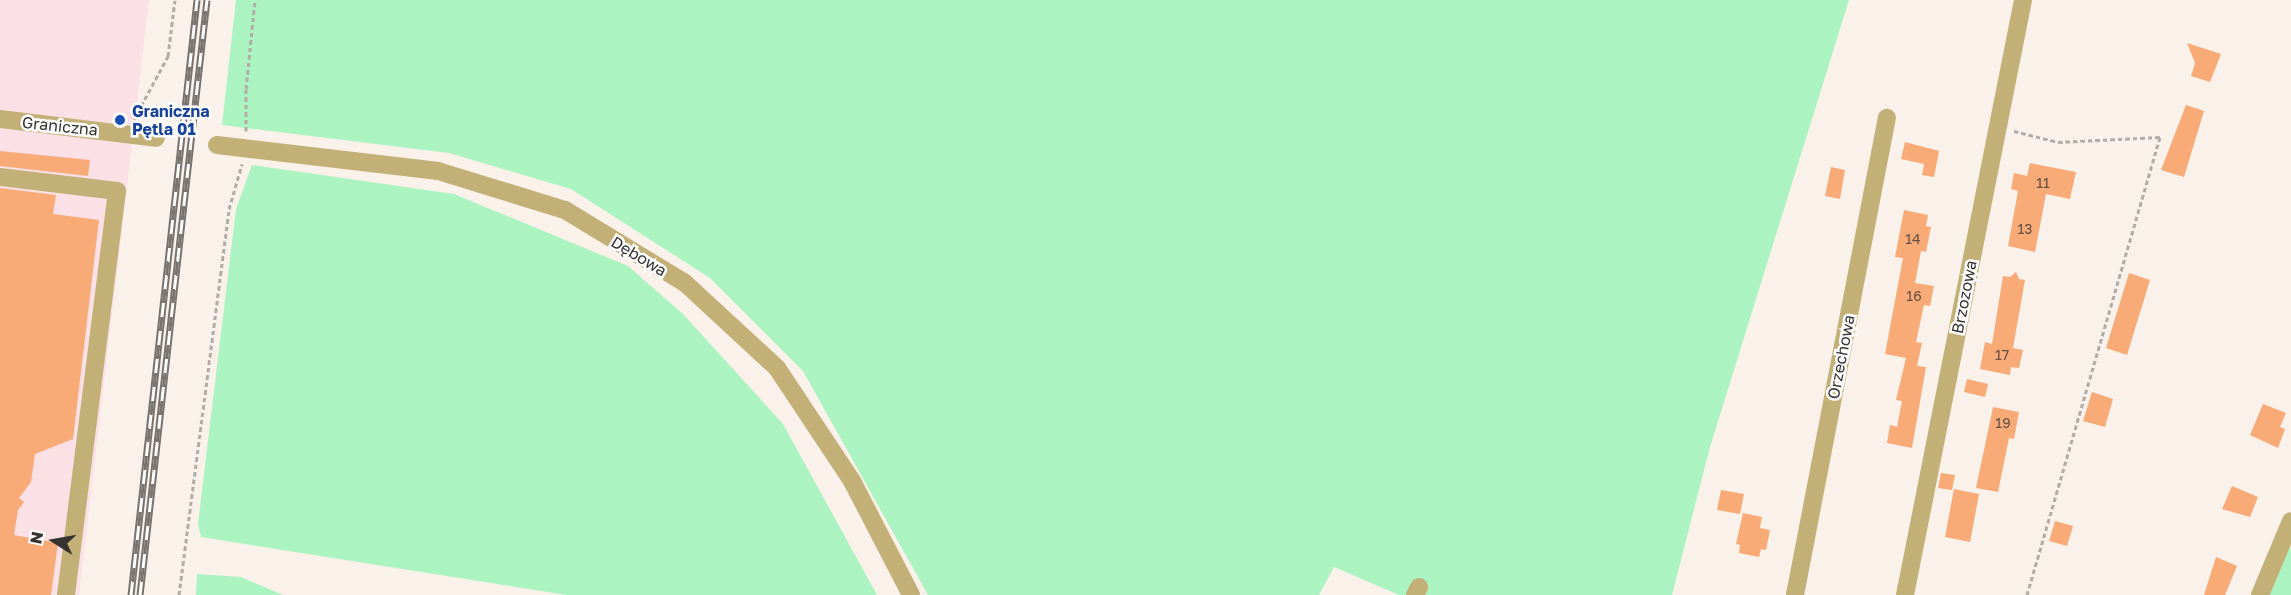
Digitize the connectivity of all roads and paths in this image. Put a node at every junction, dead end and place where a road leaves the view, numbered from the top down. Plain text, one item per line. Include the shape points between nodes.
1 (175, 0) edge
2 (255, 0) edge
3 (2023, 0) edge
4 (1887, 118) dead end
5 (0, 119) edge
6 (1998, 125) junction
7 (126, 133) junction
8 (156, 138) dead end
9 (217, 145) dead end
10 (247, 148) junction
11 (0, 177) edge
12 (2291, 521) edge
13 (66, 595) edge
14 (179, 595) edge
15 (911, 595) edge
16 (1795, 595) edge
17 (1905, 595) edge
18 (2027, 595) edge
19 (2260, 595) edge

1 - 7 path via 168,56
2 - 10 path via 246,89
3 - 6 street, Brzozowa
4 - 16 street, Orzechowa
5 - 7 street, Graniczna
6 - 17 street, Brzozowa
6 - 18 path via 2058,142 2160,137
7 - 8 street, Graniczna
9 - 10 street, Dębowa
10 - 14 path via 230,209
10 - 15 street, Dębowa via 438,171 554,207 685,283 777,368 852,481
11 - 13 street via 117,191
12 - 19 street

